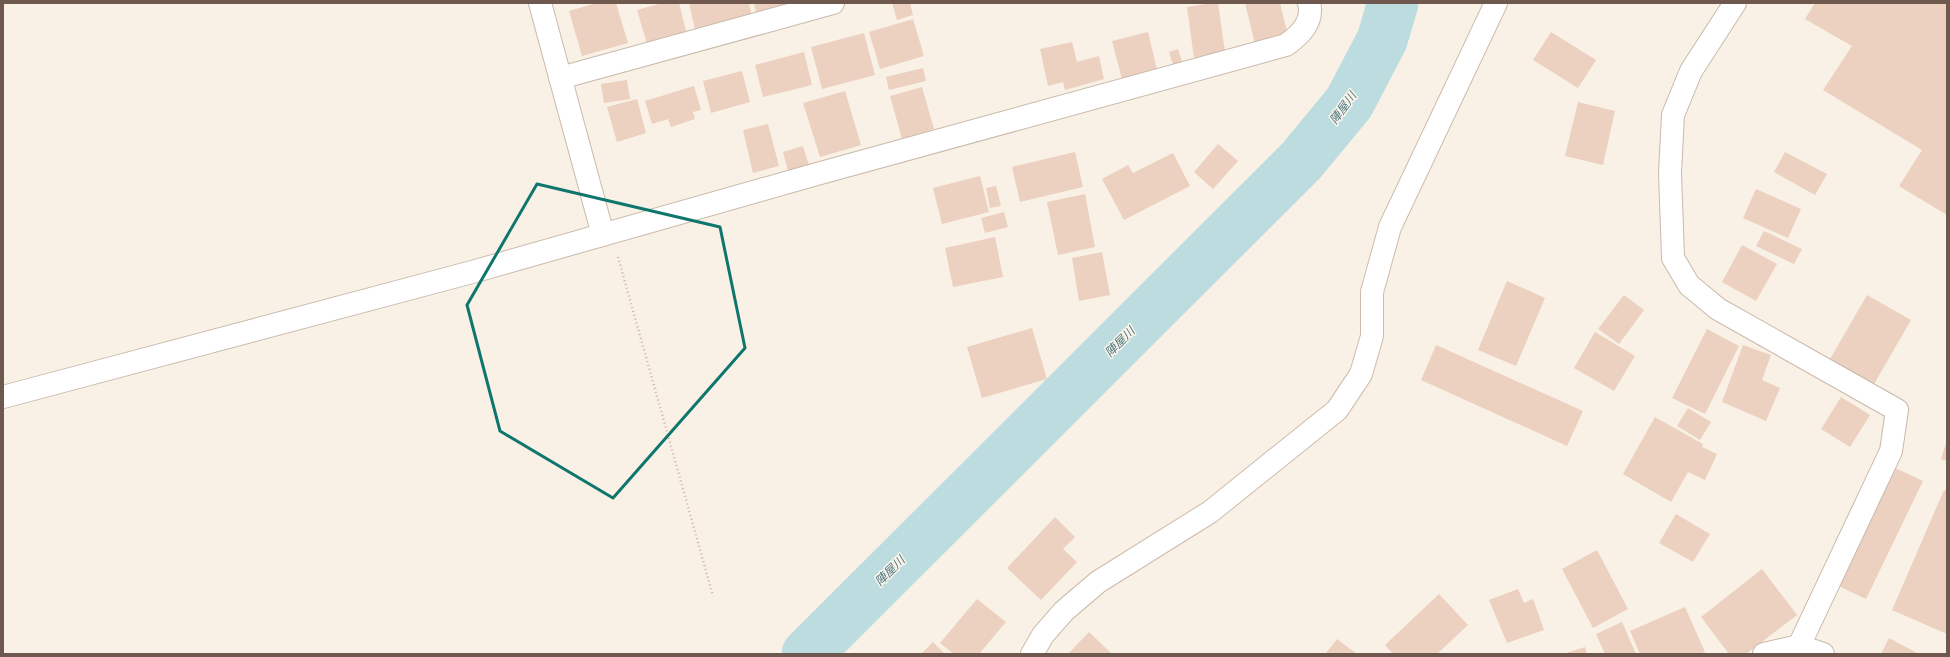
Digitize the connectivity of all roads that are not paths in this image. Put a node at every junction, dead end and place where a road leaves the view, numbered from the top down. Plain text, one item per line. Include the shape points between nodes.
1 (540, 3) edge
2 (833, 3) edge
3 (1309, 3) edge
4 (1496, 3) edge
5 (1734, 3) edge
6 (560, 78) junction
7 (603, 235) junction
8 (3, 397) edge
9 (1800, 646) junction
10 (1032, 654) edge
11 (1764, 654) edge
12 (1823, 654) edge

1 - 6 street
2 - 6 street
3 - 7 street via 1308,22 1299,36 1286,45
4 - 10 street via 1390,227 1372,292 1372,336 1361,374 1337,410 1210,512 1098,582 1064,611 1043,635
5 - 9 street via 1691,71 1673,115 1670,173 1673,258 1689,285 1718,309 1897,410 1891,451
6 - 7 street
7 - 8 street
9 - 11 street
9 - 12 street

